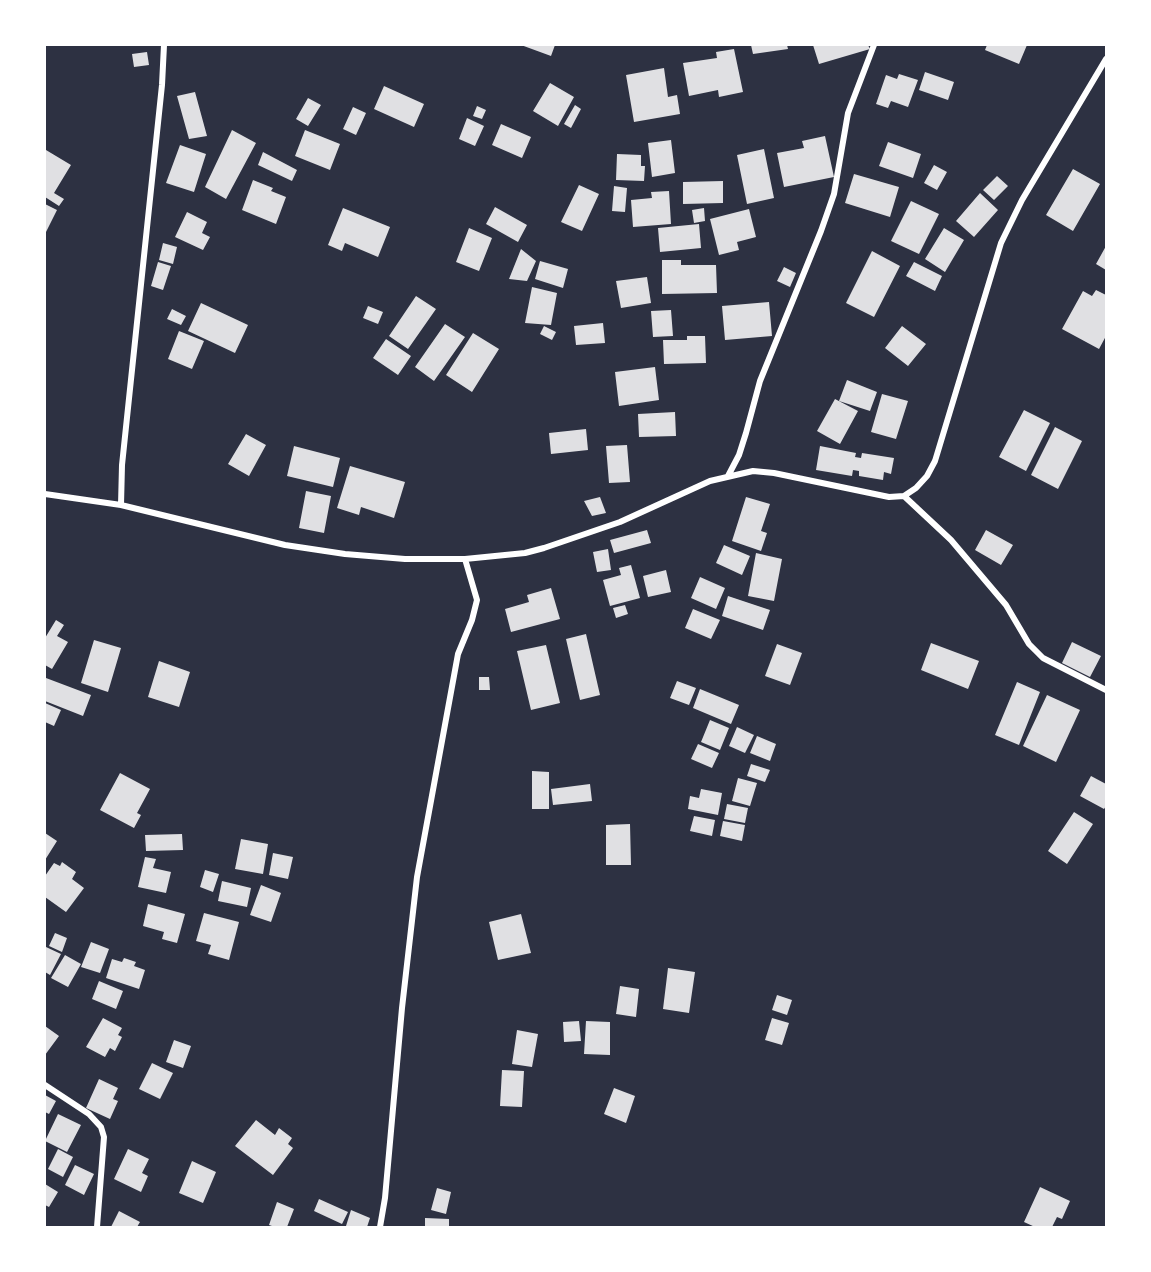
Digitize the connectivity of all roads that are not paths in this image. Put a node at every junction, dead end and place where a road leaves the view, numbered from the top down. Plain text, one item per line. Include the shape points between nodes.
1 (164, 45) edge
2 (874, 45) edge
3 (1106, 59) edge
4 (728, 476) junction
5 (45, 494) edge
6 (904, 496) junction
7 (121, 505) junction
8 (465, 559) junction
9 (1106, 690) edge
10 (45, 1085) edge
11 (97, 1227) edge
12 (380, 1227) edge

1 - 7 street
2 - 4 street via 848,113 831,203 760,381 742,444
3 - 6 street via 1022,200 1001,243 935,461 927,476
4 - 6 street via 753,471 774,473 889,498
4 - 8 street via 620,522 544,548
5 - 7 street
6 - 9 street via 951,540 1006,605 1029,644 1043,658
7 - 8 street via 285,545 405,560
8 - 12 street via 477,600 458,654 418,867
10 - 11 street via 89,1114 101,1127 104,1137

